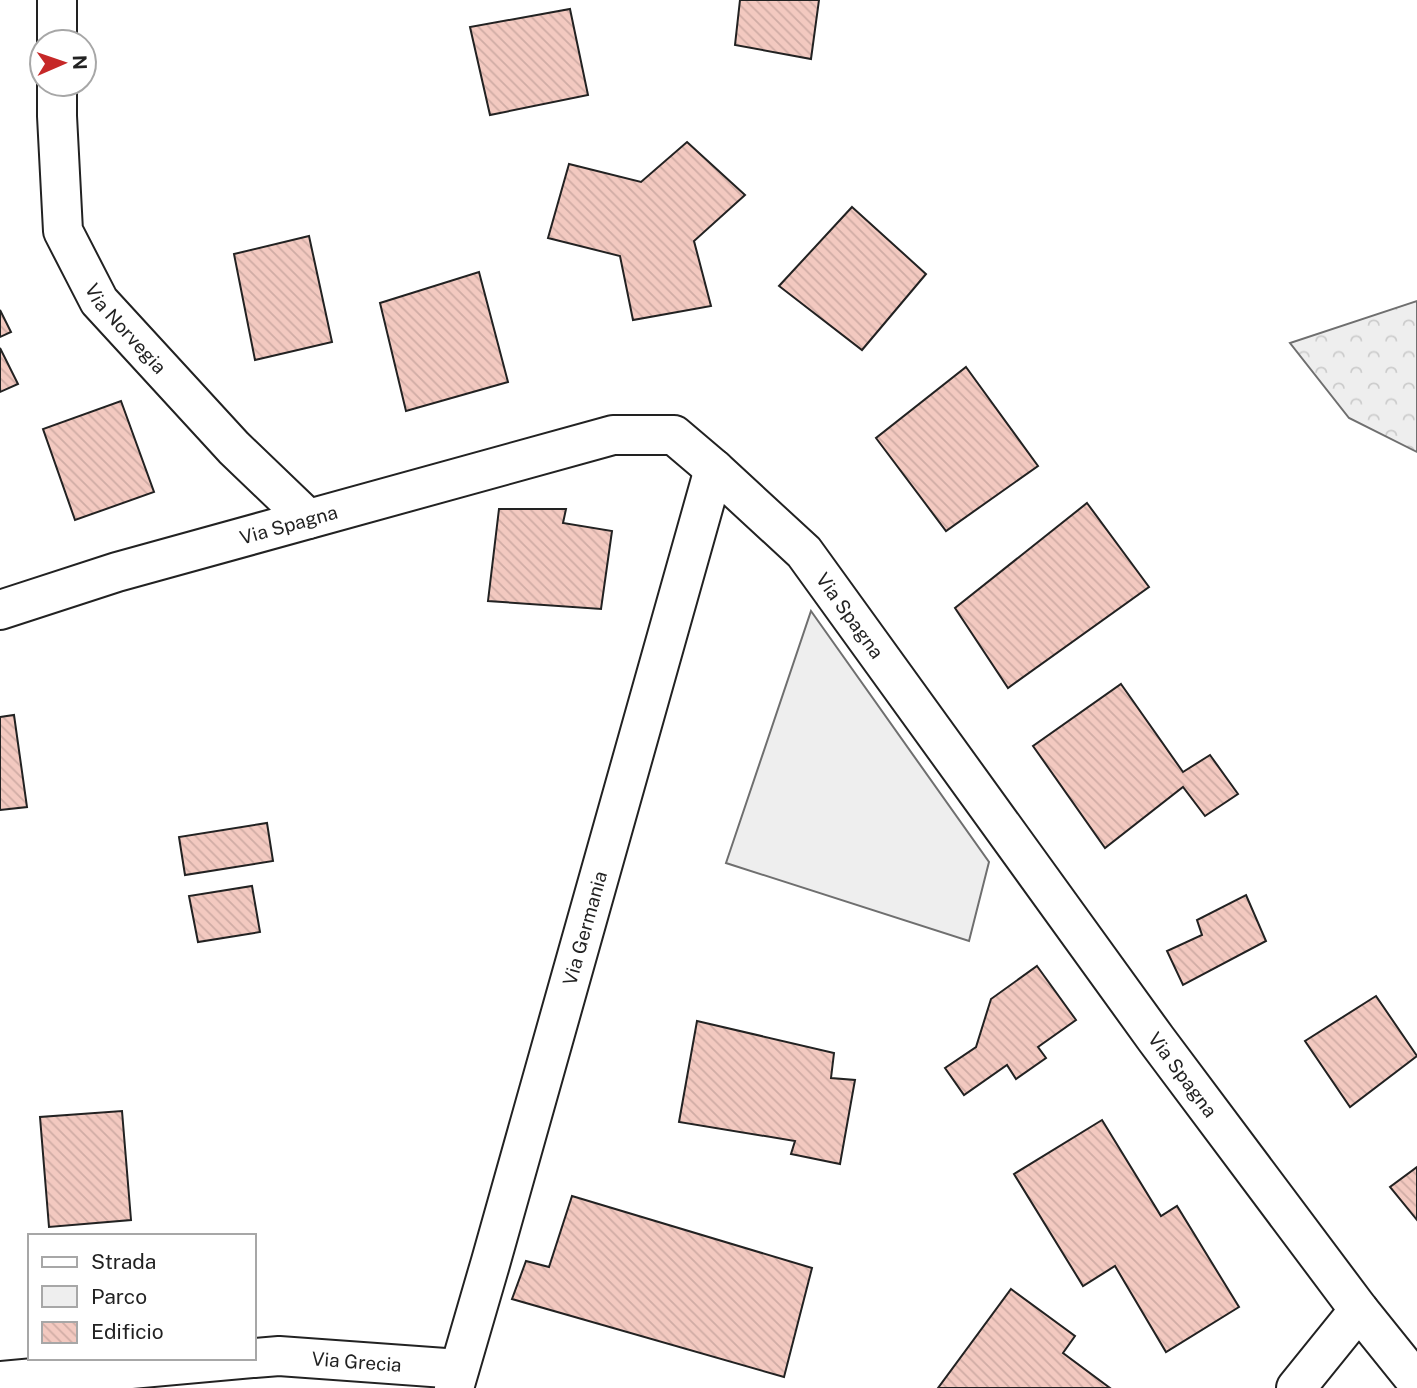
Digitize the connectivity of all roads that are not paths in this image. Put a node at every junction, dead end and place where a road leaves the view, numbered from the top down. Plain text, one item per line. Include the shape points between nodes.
1 (58, 0) edge
2 (57, 28) edge
3 (57, 98) edge
4 (714, 469) junction
5 (308, 519) junction
6 (0, 610) edge
7 (1359, 1310) junction
8 (256, 1358) edge
9 (231, 1360) edge
10 (456, 1378) edge
11 (0, 1381) edge
12 (1417, 1382) edge
13 (1296, 1388) edge

1 - 2 street
3 - 5 street, Via Norvegia via 63,231 99,301 234,449
4 - 5 street, Via Spagna via 674,435 613,435
4 - 7 street, Via Spagna via 804,552 1147,1028
4 - 10 street, Via Germania
5 - 6 street, Via Spagna
7 - 12 street, Via Spagna
7 - 13 street
8 - 10 street, Via Grecia via 279,1356
9 - 11 street, Via Grecia

